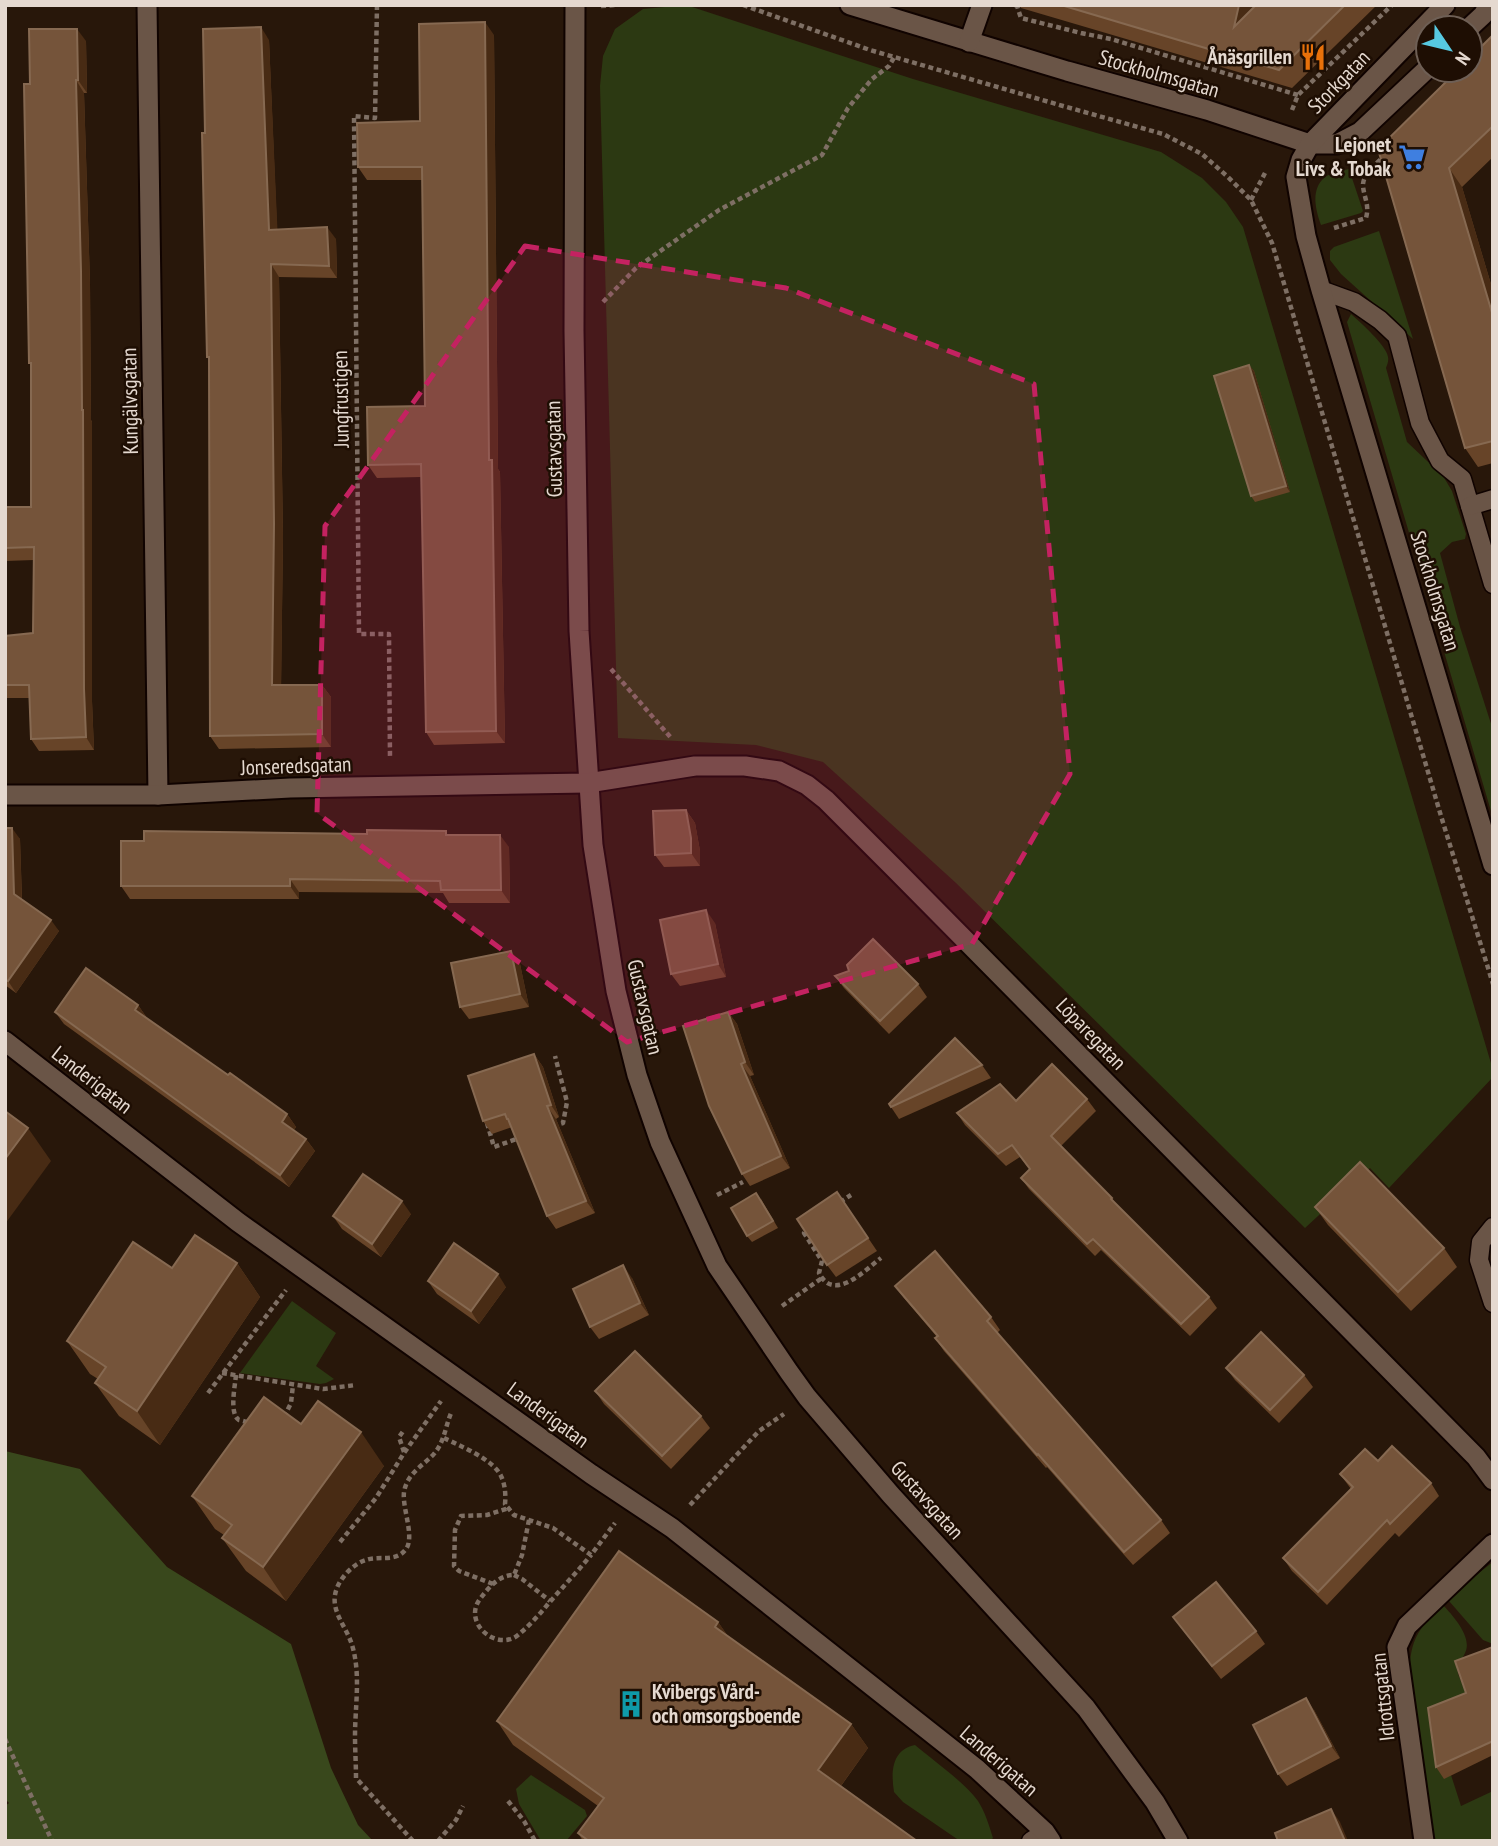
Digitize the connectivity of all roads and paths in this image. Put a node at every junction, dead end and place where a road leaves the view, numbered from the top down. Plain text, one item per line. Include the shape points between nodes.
1 (147, 5) edge
2 (377, 5) edge
3 (575, 5) edge
4 (743, 5) edge
5 (850, 5) edge
6 (982, 5) edge
7 (1015, 5) edge
8 (1444, 5) edge
9 (969, 42) junction
10 (895, 57) junction
11 (1414, 81) edge
12 (1298, 95) dead end
13 (1310, 144) junction
14 (1386, 155) edge
15 (1306, 236) junction
16 (1272, 243) junction
17 (1321, 290) junction
18 (575, 331) junction
19 (1493, 499) edge
20 (1470, 506) junction
21 (1493, 584) edge
22 (579, 631) junction
23 (695, 766) junction
24 (588, 783) junction
25 (390, 786) junction
26 (5, 795) edge
27 (158, 795) junction
28 (1493, 865) edge
29 (1493, 984) edge
30 (5, 1041) edge
31 (555, 1056) dead end
32 (486, 1121) edge
33 (551, 1127) edge
34 (528, 1135) edge
35 (743, 1182) edge
36 (718, 1195) dead end
37 (851, 1195) dead end
38 (840, 1202) edge
39 (817, 1217) edge
40 (1493, 1227) edge
41 (881, 1258) dead end
42 (822, 1278) junction
43 (286, 1289) dead end
44 (1493, 1303) edge
45 (782, 1306) dead end
46 (222, 1373) junction
47 (236, 1375) junction
48 (293, 1385) junction
49 (356, 1385) dead end
50 (208, 1392) dead end
51 (442, 1400) dead end
52 (455, 1404) dead end
53 (253, 1423) edge
54 (280, 1423) edge
55 (404, 1430) dead end
56 (759, 1431) dead end
57 (444, 1438) junction
58 (404, 1452) junction
59 (1493, 1480) edge
60 (695, 1500) dead end
61 (509, 1508) junction
62 (529, 1520) junction
63 (616, 1522) dead end
64 (340, 1542) dead end
65 (1493, 1544) edge
66 (591, 1555) junction
67 (514, 1575) junction
68 (493, 1584) junction
69 (550, 1601) junction
70 (5, 1739) edge
71 (508, 1801) dead end
72 (463, 1807) dead end
73 (1042, 1838) edge
74 (52, 1841) edge
75 (413, 1841) edge
76 (438, 1841) edge
77 (535, 1841) edge
78 (1178, 1841) edge
79 (1424, 1841) edge

1 - 27 street, Kungälvsgatan
2 - 25 path, Jungfrustigen via 375,118 354,116 359,634 389,634
3 - 18 street, Gustavsgatan
4 - 10 path
5 - 9 street, Stockholmsgatan
6 - 9 street
7 - 12 path via 1021,18 1111,39
8 - 13 street, Storkgatan
9 - 13 street, Stockholmsgatan
10 - 16 path via 1163,134 1202,154 1251,200
10 - 18 path via 848,108 822,155 719,210 636,268
11 - 13 street, Storkgatan via 1360,132 1337,144
13 - 15 street, Stockholmsgatan via 1296,177
14 - 15 path via 1364,181 1366,218
15 - 16 path
15 - 17 street, Stockholmsgatan
16 - 29 path
17 - 20 lane via 1353,302 1397,336 1420,423 1440,461 1462,479
17 - 28 street, Stockholmsgatan
18 - 22 street, Gustavsgatan
19 - 20 lane
20 - 21 lane
22 - 23 path
22 - 24 street, Gustavsgatan
23 - 24 street, Löparegatan
23 - 59 street, Löparegatan via 779,771 825,800 1476,1457
24 - 25 street, Jonseredsgatan
24 - 78 street, Gustavsgatan via 616,991 637,1075 660,1142 717,1266 807,1397 1086,1708
25 - 27 street, Jonseredsgatan
26 - 27 street, Jonseredsgatan
30 - 73 street, Landerigatan via 238,1222 672,1528 977,1769
31 - 33 path via 567,1102 563,1123
32 - 34 path via 494,1147
35 - 36 path
37 - 38 path
39 - 42 path via 804,1233 822,1261
40 - 44 lane via 1481,1242 1479,1260
41 - 42 path via 846,1284 833,1285
42 - 45 path
43 - 46 path
46 - 47 path
46 - 50 path
47 - 48 path
47 - 53 path via 234,1415
48 - 49 path via 323,1389
48 - 54 path via 291,1403
51 - 58 path
52 - 57 path
55 - 58 path via 399,1437
56 - 60 path
57 - 61 path via 487,1461 501,1475
57 - 75 path via 404,1490 408,1547 396,1557 359,1563 335,1592 356,1670 356,1779
58 - 64 path via 376,1498
61 - 62 path
61 - 68 path via 461,1516 455,1530 454,1566
62 - 66 path via 553,1528
62 - 67 path
63 - 66 path
65 - 79 street, Idrottsgatan via 1407,1626 1397,1647
66 - 69 path
67 - 68 path via 505,1575
67 - 69 path
68 - 69 path via 474,1610 476,1622 498,1640 516,1637
70 - 74 path
71 - 77 path
72 - 76 path

